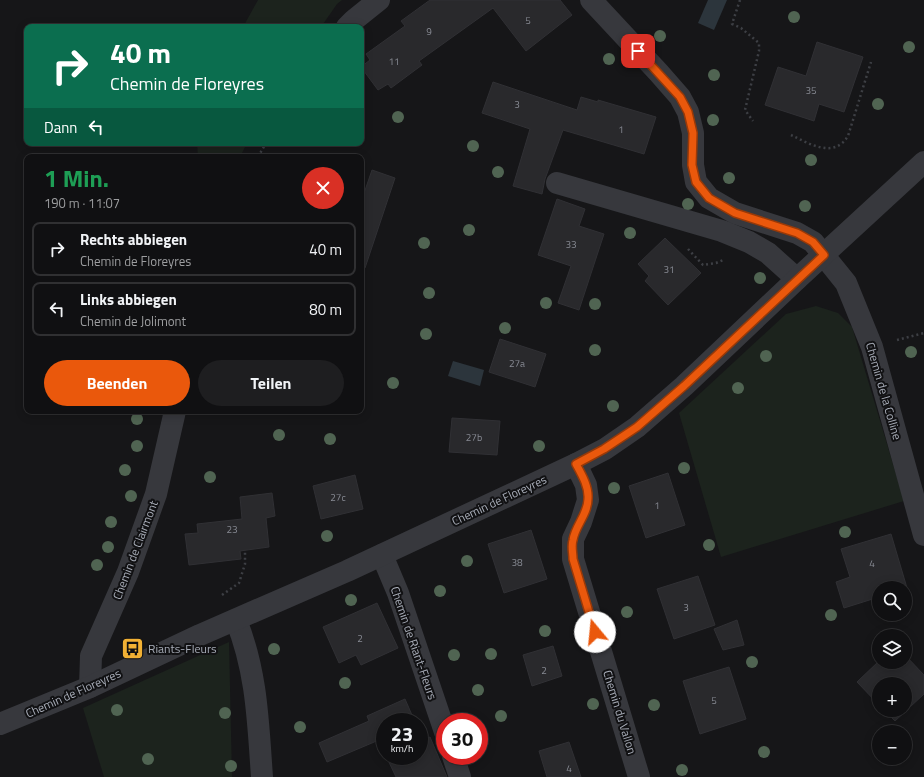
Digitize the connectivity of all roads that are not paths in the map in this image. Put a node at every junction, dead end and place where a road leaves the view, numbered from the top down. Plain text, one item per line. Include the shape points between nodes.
1 (379, 0) edge
2 (591, 0) edge
3 (350, 24) edge
4 (924, 162) edge
5 (557, 183) dead end
6 (824, 255) junction
7 (797, 279) junction
8 (174, 414) edge
9 (576, 464) junction
10 (924, 535) edge
11 (382, 555) junction
12 (236, 620) junction
13 (90, 687) junction
14 (439, 713) edge
15 (0, 724) edge
16 (456, 765) edge
17 (262, 777) edge
18 (460, 777) edge
19 (639, 777) edge

1 - 3 street
2 - 6 street, Chemin de la Colline via 680,97 688,112 693,133 692,165 696,182 709,198 735,213 797,233 813,242
4 - 6 street, Chemin de Floreyres
5 - 7 street via 722,231 750,242
6 - 7 street, Chemin de Floreyres
6 - 10 street, Chemin de la Colline via 846,283 872,347
7 - 9 street, Chemin de Floreyres via 637,427
8 - 13 street, Chemin de Clairmont via 156,494 128,572 91,656
9 - 11 street, Chemin de Floreyres
9 - 19 street, Chemin du Vallon via 586,485 588,500 573,539 573,559
11 - 12 street, Chemin de Floreyres
11 - 14 street, Chemin de Riant-Fleurs via 398,593
12 - 13 street, Chemin de Floreyres
12 - 17 street via 256,692
13 - 15 street, Chemin de Floreyres
16 - 18 street

